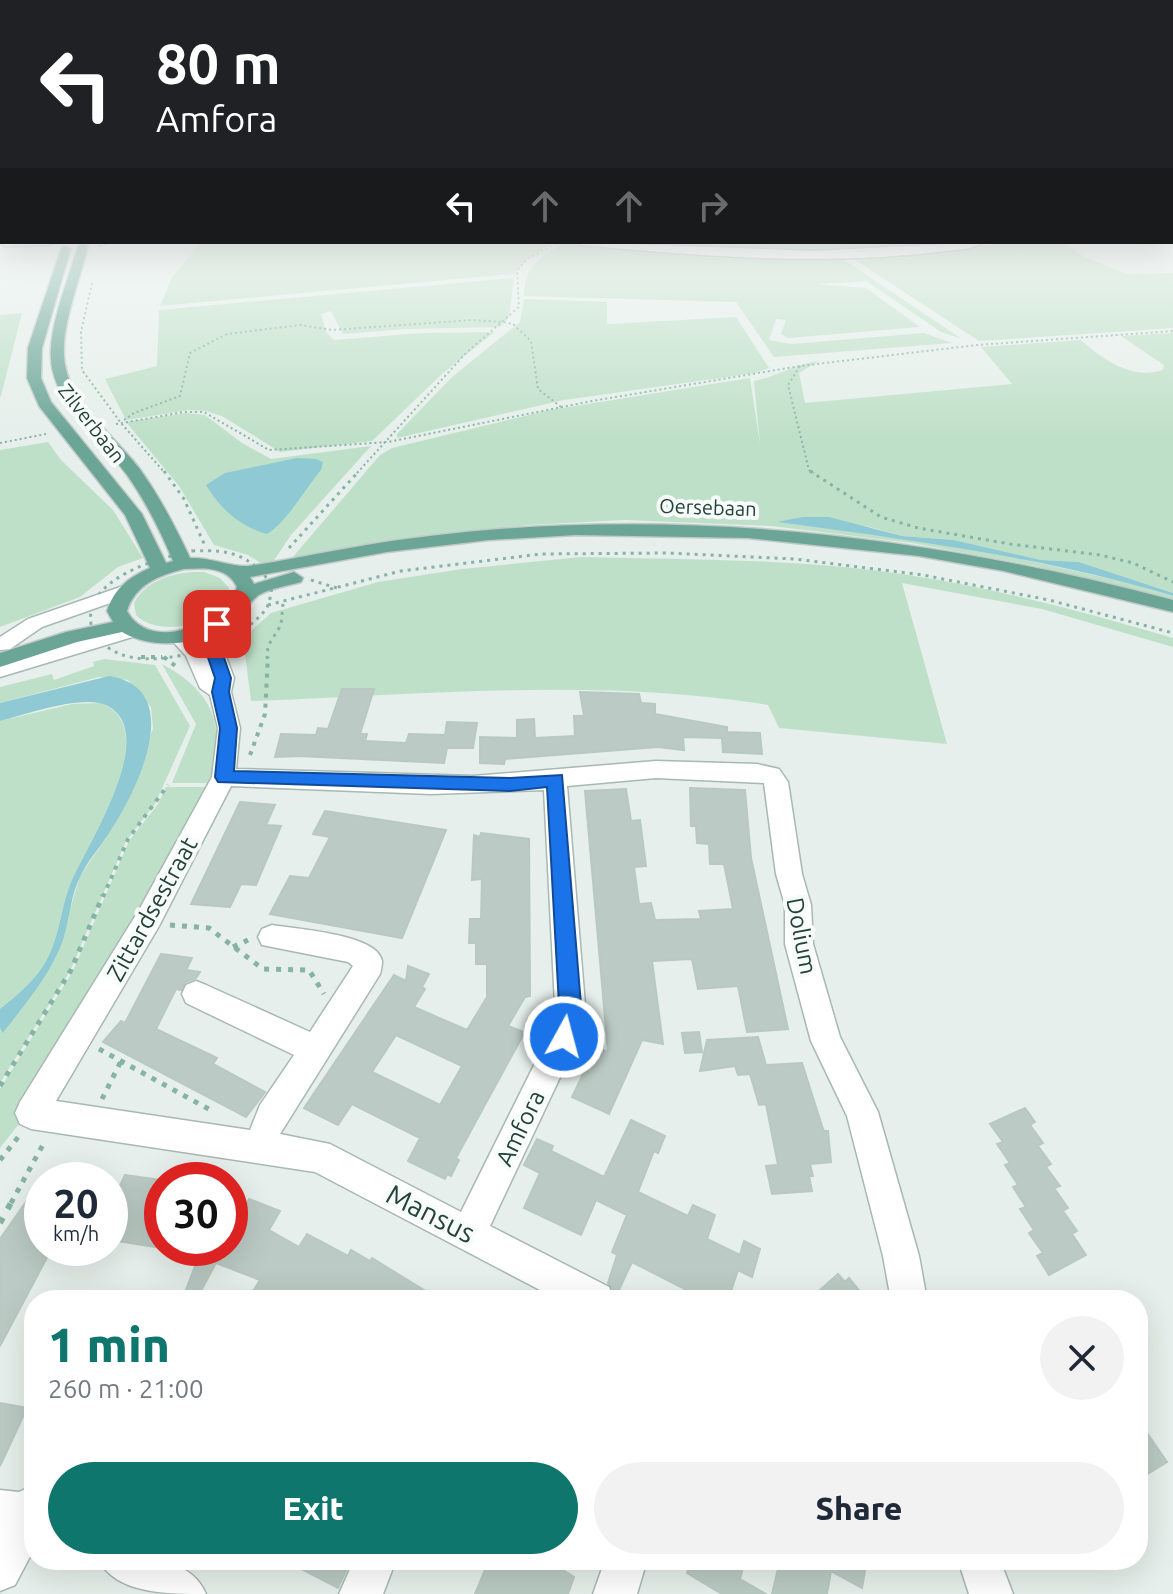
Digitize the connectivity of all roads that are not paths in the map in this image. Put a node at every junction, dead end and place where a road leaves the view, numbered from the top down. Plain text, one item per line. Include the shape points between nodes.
1 (66, 288) edge
2 (75, 288) edge
3 (184, 564) junction
4 (160, 570) junction
5 (237, 572) junction
6 (245, 597) junction
7 (1173, 606) edge
8 (125, 614) junction
9 (1173, 618) edge
10 (217, 624) junction
11 (178, 636) junction
12 (1, 650) edge
13 (0, 670) edge
14 (220, 692) junction
15 (224, 777) junction
16 (555, 780) junction
17 (272, 937) dead end
18 (196, 994) dead end
19 (315, 1050) junction
20 (60, 1117) joint
21 (259, 1147) junction
22 (469, 1232) junction
23 (577, 1290) edge
24 (907, 1290) edge
25 (24, 1513) edge
26 (0, 1570) edge
27 (139, 1570) edge
28 (371, 1570) edge
29 (623, 1570) edge
30 (983, 1570) edge
31 (184, 1594) edge
32 (361, 1594) edge
33 (615, 1594) edge
34 (991, 1594) edge

1 - 4 main road, Zilverbaan via 35,348 34,378 44,403 133,514
2 - 3 main road, Zilverbaan via 57,346 59,374 70,398 158,508
3 - 4 main road, Oersebaan
3 - 5 main road, Oersebaan via 216,564
4 - 8 main road, Oersebaan
5 - 6 main road via 245,583
5 - 7 main road, Oersebaan via 486,536 625,527 735,529 928,550
6 - 9 main road, Oersebaan via 272,583 388,558 516,543 699,540 915,560
6 - 10 main road, Oersebaan
8 - 11 main road via 157,637
8 - 12 main road via 73,636
8 - 12 street via 35,623
8 - 13 street
10 - 11 main road
10 - 14 street, Zittardsestraat via 212,646 223,678
11 - 14 street, Zittardsestraat via 195,653 208,683
14 - 15 street, Zittardsestraat via 229,728
15 - 16 street via 478,784
15 - 20 street, Zittardsestraat via 149,918
16 - 22 street, Amfora via 570,1005 564,1037
16 - 24 street, Dolium via 590,772 664,769 757,773 771,775 776,782 798,905 799,944 826,1041 862,1112
17 - 19 street via 355,951 368,961 366,974
18 - 19 street
19 - 21 street via 271,1116
20 - 21 street, Mansus
21 - 22 street, Mansus via 318,1156
22 - 23 street, Mansus
25 - 26 street
27 - 31 street
28 - 32 street
29 - 33 street
30 - 34 street

